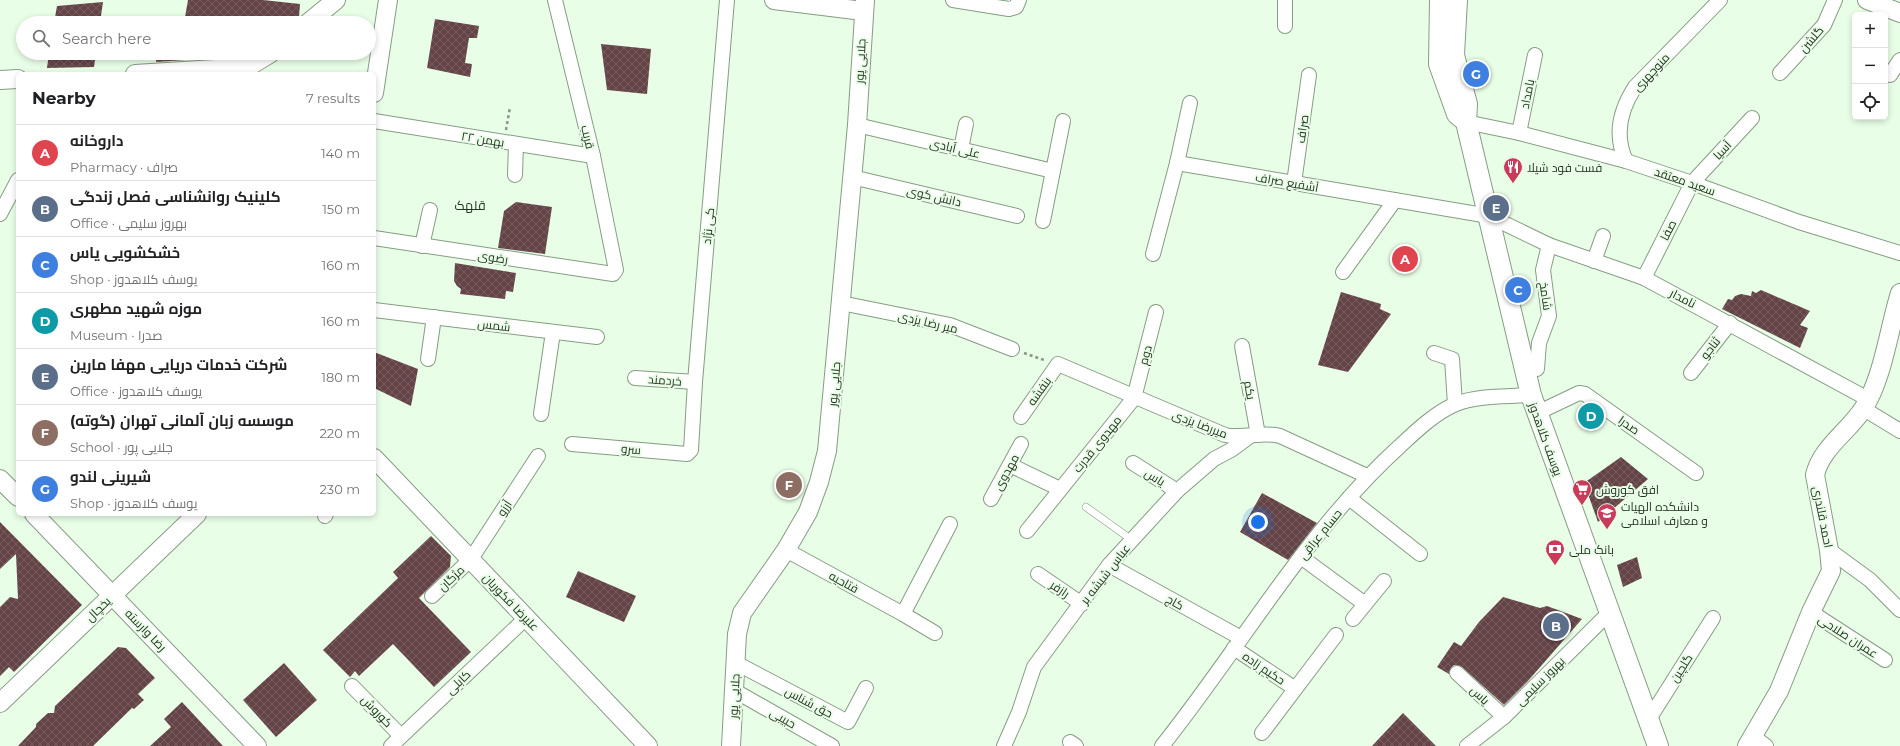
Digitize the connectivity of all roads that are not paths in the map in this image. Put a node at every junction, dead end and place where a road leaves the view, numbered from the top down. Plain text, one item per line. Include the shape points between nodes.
1 (336, 0) edge
2 (388, 0) edge
3 (555, 0) edge
4 (727, 0) edge
5 (774, 0) edge
6 (953, 0) edge
7 (1285, 0) edge
8 (1440, 0) edge
9 (1457, 0) edge
10 (1720, 0) edge
11 (1835, 0) edge
12 (1867, 0) edge
13 (1018, 4) edge
14 (864, 6) edge
15 (1900, 13) edge
16 (317, 16) edge
17 (1285, 26) dead end
18 (1535, 55) dead end
19 (260, 60) edge
20 (1900, 60) edge
21 (167, 72) edge
22 (1780, 73) dead end
23 (1309, 75) dead end
24 (1890, 76) dead end
25 (16, 79) edge
26 (0, 80) edge
27 (376, 80) edge
28 (1190, 103) dead end
29 (1752, 118) dead end
30 (376, 121) edge
31 (1063, 122) dead end
32 (1466, 122) junction
33 (966, 124) dead end
34 (857, 125) junction
35 (1519, 133) junction
36 (510, 143) junction
37 (962, 149) junction
38 (593, 156) junction
39 (1626, 161) junction
40 (1177, 163) junction
41 (1053, 171) junction
42 (515, 175) dead end
43 (852, 177) junction
44 (1294, 183) junction
45 (1692, 183) junction
46 (16, 184) edge
47 (1395, 200) junction
48 (430, 210) dead end
49 (0, 214) edge
50 (1016, 216) dead end
51 (1489, 216) junction
52 (1043, 221) dead end
53 (1603, 236) dead end
54 (376, 238) edge
55 (1549, 245) junction
56 (422, 246) junction
57 (1900, 253) edge
58 (1153, 254) dead end
59 (1594, 261) junction
60 (1343, 272) dead end
61 (613, 274) joint
62 (1644, 278) junction
63 (1900, 293) edge
64 (841, 303) junction
65 (376, 310) edge
66 (1156, 312) dead end
67 (434, 317) junction
68 (1730, 323) junction
69 (553, 332) junction
70 (597, 338) dead end
71 (1242, 346) dead end
72 (1012, 349) road end
73 (1434, 353) dead end
74 (428, 359) dead end
75 (1058, 364) joint
76 (1537, 369) dead end
77 (1691, 373) dead end
78 (635, 378) dead end
79 (695, 382) junction
80 (1134, 398) junction
81 (1455, 404) junction
82 (1534, 404) junction
83 (1866, 404) junction
84 (542, 414) dead end
85 (1021, 417) dead end
86 (1900, 431) edge
87 (1254, 435) junction
88 (572, 444) dead end
89 (1021, 444) dead end
90 (689, 453) joint
91 (538, 456) dead end
92 (376, 463) edge
93 (1133, 463) dead end
94 (1010, 465) junction
95 (1696, 473) dead end
96 (1367, 476) junction
97 (0, 478) edge
98 (1060, 489) junction
99 (1177, 491) junction
100 (16, 493) edge
101 (1349, 498) junction
102 (991, 499) dead end
103 (1086, 507) dead end
104 (36, 516) edge
105 (195, 516) edge
106 (950, 524) dead end
107 (1026, 531) dead end
108 (1132, 540) junction
109 (786, 550) junction
110 (1829, 550) junction
111 (1420, 554) dead end
112 (1301, 557) junction
113 (471, 560) junction
114 (1109, 565) junction
115 (1038, 574) dead end
116 (1384, 581) dead end
117 (112, 595) junction
118 (432, 596) dead end
119 (1082, 604) junction
120 (1365, 604) junction
121 (1900, 610) edge
122 (1610, 612) junction
123 (1812, 612) junction
124 (903, 614) junction
125 (526, 618) junction
126 (1713, 618) dead end
127 (1353, 619) dead end
128 (935, 634) dead end
129 (1336, 635) dead end
130 (1237, 643) junction
131 (1885, 660) dead end
132 (736, 663) junction
133 (1457, 674) dead end
134 (352, 686) dead end
135 (866, 688) dead end
136 (1294, 688) junction
137 (735, 691) junction
138 (0, 703) edge
139 (1504, 717) junction
140 (1649, 719) junction
141 (1262, 733) dead end
142 (401, 736) junction
143 (1755, 743) edge
144 (251, 744) edge
145 (391, 746) edge
146 (648, 746) edge
147 (731, 746) edge
148 (832, 746) edge
149 (1004, 746) edge
150 (1162, 746) edge
151 (1467, 746) edge
152 (1658, 746) edge

1 - 16 street
2 - 27 street
3 - 38 street, قریب
4 - 79 street, کی نژاد
5 - 14 street
6 - 13 street via 1009,9
7 - 17 street
8 - 32 main road, یوسف کلاهدوز via 1439,64 1457,114
9 - 32 main road, یوسف کلاهدوز via 1454,55 1467,104
10 - 39 street, منوچهری via 1635,87 1627,99 1619,128 1620,144
11 - 22 street, گلشن via 1824,25
12 - 15 street
14 - 34 street, جلایی پور
18 - 35 street, بامداد
19 - 21 street via 248,67
20 - 24 street
23 - 44 street, صراف
25 - 26 street
28 - 40 street
29 - 45 street, آسیا
30 - 36 street, ۲۲ بهمن
31 - 41 street
32 - 35 street, سعید معتقد
32 - 51 main road, یوسف کلاهدوز
33 - 37 street
34 - 37 street, علی آبادی
34 - 43 street, جلایی پور
35 - 39 street, سعید معتقد
36 - 38 street, ۲۲ بهمن
36 - 42 street
37 - 41 street, علی آبادی
38 - 61 street, قریب via 616,270
39 - 45 street, سعید معتقد
40 - 44 street, آشفیع صراف
40 - 58 street
41 - 52 street
43 - 50 street, دانش کوی
43 - 64 street, جلایی پور
44 - 47 street, آشفیع صراف
45 - 57 street, سعید معتقد via 1798,222
45 - 62 street, صفا
46 - 49 street
47 - 51 street, آشفیع صراف
47 - 60 street
48 - 56 street
51 - 55 street, نامدار
51 - 82 main road, یوسف کلاهدوز
53 - 59 street
54 - 56 street, رضوی
55 - 59 street, نامدار
55 - 76 street, شامخ via 1543,270 1549,316 1539,343
56 - 61 street, رضوی
59 - 62 street, نامدار
62 - 68 street, نامدار
63 - 83 street, احمد قلندری via 1878,377
64 - 72 street, میر رضا یزدی via 950,325
64 - 109 street, جلایی پور via 827,451 808,512
65 - 67 street, شمس
66 - 80 street, دوم
67 - 69 street, شمس
67 - 74 street
68 - 77 street, ثناجو
68 - 83 street, نامدار
69 - 70 street, شمس
69 - 84 street
71 - 87 street, یکم
73 - 81 street via 1452,359
75 - 80 street, میررضا یزدی
75 - 85 street, بنفشه
78 - 79 street, خردمند
79 - 90 street, کی نژاد
80 - 87 street, میررضا یزدی via 1225,435
80 - 98 street, مهدوی قدرت
81 - 82 street, حسام عراقی via 1479,399
81 - 96 street, حسام عراقی via 1413,434
82 - 95 street, صدرا via 1579,393 1585,394
82 - 122 main road, یوسف کلاهدوز
83 - 86 street, نامدار
83 - 110 street, احمد قلندری via 1817,465 1815,475
87 - 96 street, میررضا یزدی via 1280,436
87 - 99 street, عباس شیشه بر via 1214,459
88 - 90 street, سرو
89 - 94 street, مهدوی
91 - 113 street, آرزو
92 - 113 street, علیرضا فکوریان
93 - 99 street, یاس
94 - 98 street
94 - 102 street, مهدوی
96 - 101 street, حسام عراقی
97 - 100 street
98 - 107 street, مهدوی قدرت
99 - 108 street, عباس شیشه بر
101 - 111 street
101 - 112 street, حسام عراقی
103 - 108 lane
104 - 117 street, رضا وارسته
105 - 117 street, یخچال
106 - 124 street
108 - 114 street, عباس شیشه بر
109 - 124 street, فتاحیه
109 - 132 street, جلایی پور via 742,613 737,634
110 - 121 street via 1870,580
110 - 123 street, احمد قلندری via 1831,571
112 - 120 street
112 - 130 street, حسام عراقی
113 - 118 street, مژگان
113 - 125 street, علیرضا فکوریان
114 - 119 street, عباس شیشه بر
114 - 130 street, کاج
115 - 119 street, رازفر
116 - 120 street
117 - 138 street, یخچال
117 - 144 street, رضا وارسته
119 - 149 street, عباس شیشه بر via 1031,673 1021,708
120 - 127 street
122 - 139 street, بهروز سلیمی
122 - 140 main road, یوسف کلاهدوز
123 - 131 street, عمران صلاحی
123 - 143 street, احمد قلندری
124 - 128 street, فتاحیه
125 - 142 street, کابلی
125 - 146 street, علیرضا فکوریان
126 - 140 street, گلچین
129 - 136 street, حکیم زاده
130 - 136 street, حکیم زاده
130 - 150 street, حسام عراقی via 1185,718
132 - 135 street, حق شناس via 848,722
132 - 137 street, جلایی پور
133 - 139 street, یاس
134 - 142 street, کوروش
136 - 141 street, حکیم زاده
137 - 147 street, جلایی پور
137 - 148 street, حبیبی
139 - 151 street, بهروز سلیمی
140 - 152 main road, یوسف کلاهدوز
142 - 145 street, کابلی

